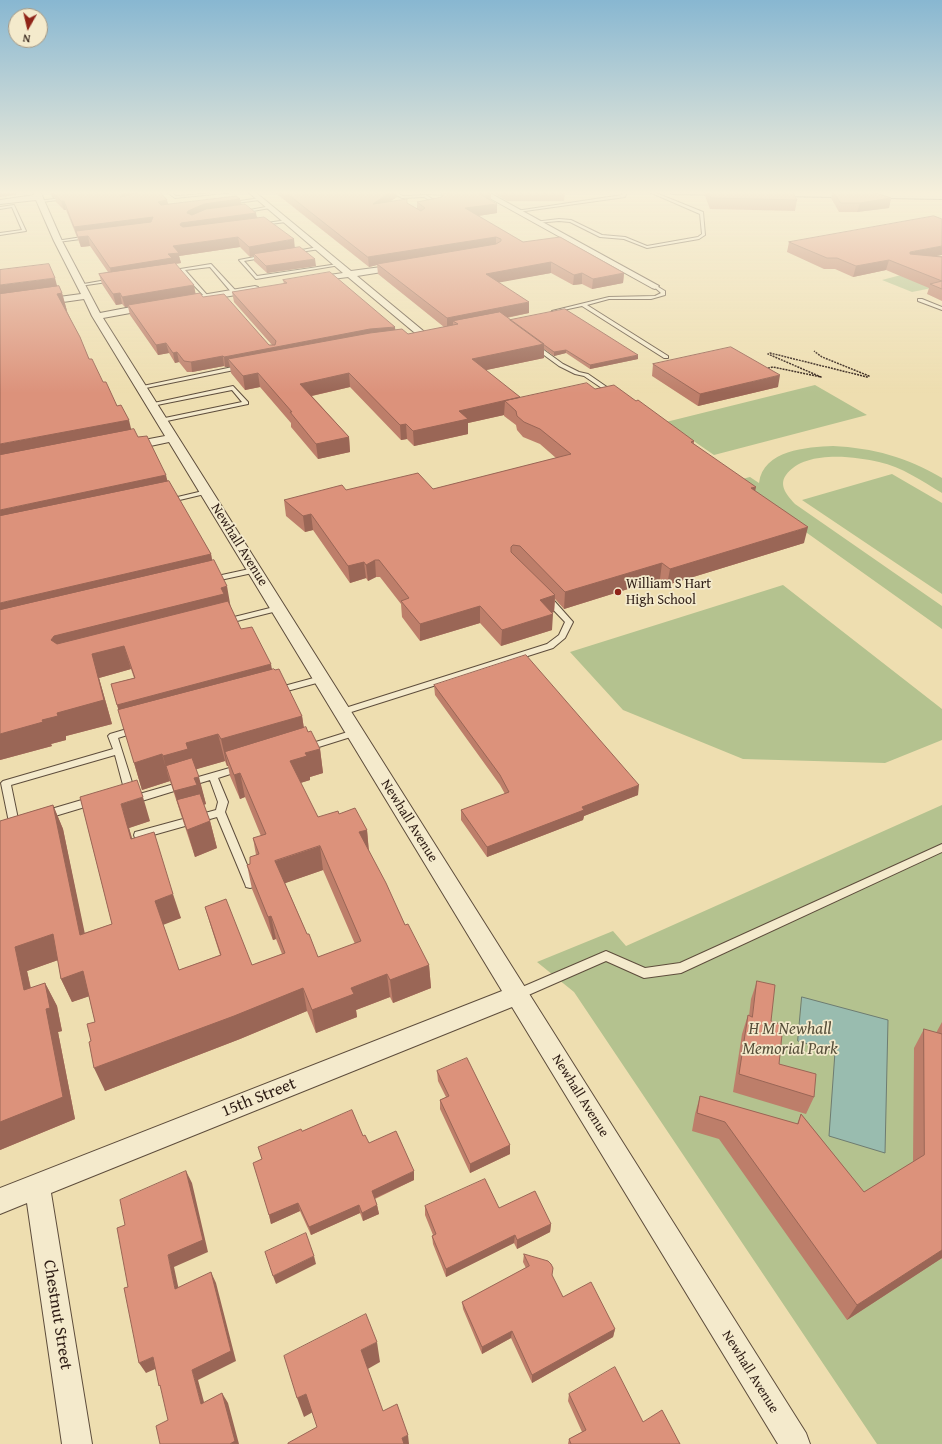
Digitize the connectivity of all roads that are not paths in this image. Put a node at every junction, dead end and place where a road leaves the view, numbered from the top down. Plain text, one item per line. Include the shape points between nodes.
1 (67, 258) edge
2 (252, 258) edge
3 (330, 258) edge
4 (604, 258) edge
5 (411, 264) edge
6 (338, 265) junction
7 (182, 270) junction
8 (168, 272) edge
9 (349, 274) junction
10 (256, 278) junction
11 (117, 280) edge
12 (304, 281) edge
13 (264, 285) joint
14 (655, 286) joint
15 (82, 290) junction
16 (234, 292) junction
17 (206, 297) junction
18 (190, 300) edge
19 (920, 300) dead end
20 (159, 305) edge
21 (584, 305) junction
22 (0, 308) edge
23 (942, 309) edge
24 (546, 313) edge
25 (97, 316) junction
26 (424, 336) edge
27 (530, 342) edge
28 (666, 358) dead end
29 (249, 366) edge
30 (141, 387) junction
31 (622, 400) edge
32 (152, 404) junction
33 (162, 420) junction
34 (172, 438) junction
35 (118, 449) edge
36 (206, 492) junction
37 (161, 502) edge
38 (254, 570) junction
39 (200, 583) edge
40 (541, 592) edge
41 (278, 608) junction
42 (217, 624) edge
43 (321, 678) junction
44 (266, 694) edge
45 (342, 712) junction
46 (144, 728) edge
47 (354, 733) junction
48 (118, 751) junction
49 (295, 751) edge
50 (250, 765) edge
51 (213, 776) junction
52 (99, 799) edge
53 (220, 812) junction
54 (139, 835) edge
55 (942, 848) edge
56 (250, 884) edge
57 (518, 995) junction
58 (36, 1187) junction
59 (0, 1201) edge
60 (77, 1444) edge
61 (795, 1444) edge

1 - 15 street, Newhall Avenue
2 - 10 lane via 241,260
3 - 6 street
4 - 14 street
5 - 9 street
6 - 9 street
6 - 10 lane
7 - 8 lane
7 - 16 lane via 211,265
7 - 17 lane
9 - 12 street
9 - 26 street
10 - 13 lane
11 - 15 lane
13 - 16 street
14 - 21 lane via 663,292 661,296 609,298
15 - 22 street
15 - 25 street, Newhall Avenue
16 - 17 street via 225,297
17 - 18 street
19 - 23 lane
20 - 25 street
21 - 24 lane
21 - 28 lane
25 - 30 street, Newhall Avenue
27 - 31 lane via 561,365 586,375
29 - 30 lane
30 - 32 street, Newhall Avenue
32 - 33 street, Newhall Avenue
32 - 33 lane via 233,388 246,402
33 - 34 street, Newhall Avenue
34 - 35 street
34 - 36 street, Newhall Avenue
36 - 37 lane
36 - 38 street, Newhall Avenue
38 - 39 lane
38 - 41 street, Newhall Avenue
40 - 45 lane via 569,622 560,640 550,646
41 - 42 lane
41 - 43 street, Newhall Avenue
43 - 44 lane
43 - 45 street, Newhall Avenue
45 - 47 street, Newhall Avenue
46 - 48 lane via 113,736
47 - 49 lane
47 - 57 street, Newhall Avenue
48 - 51 lane via 126,791 132,800
48 - 52 lane via 6,783 14,824
50 - 51 lane
51 - 53 lane via 223,802
53 - 54 lane
53 - 56 lane
55 - 57 lane via 681,968 644,973 606,956
57 - 58 street, 15th Street
57 - 61 street, Newhall Avenue
58 - 59 street, 15th Street
58 - 60 street, Chestnut Street

